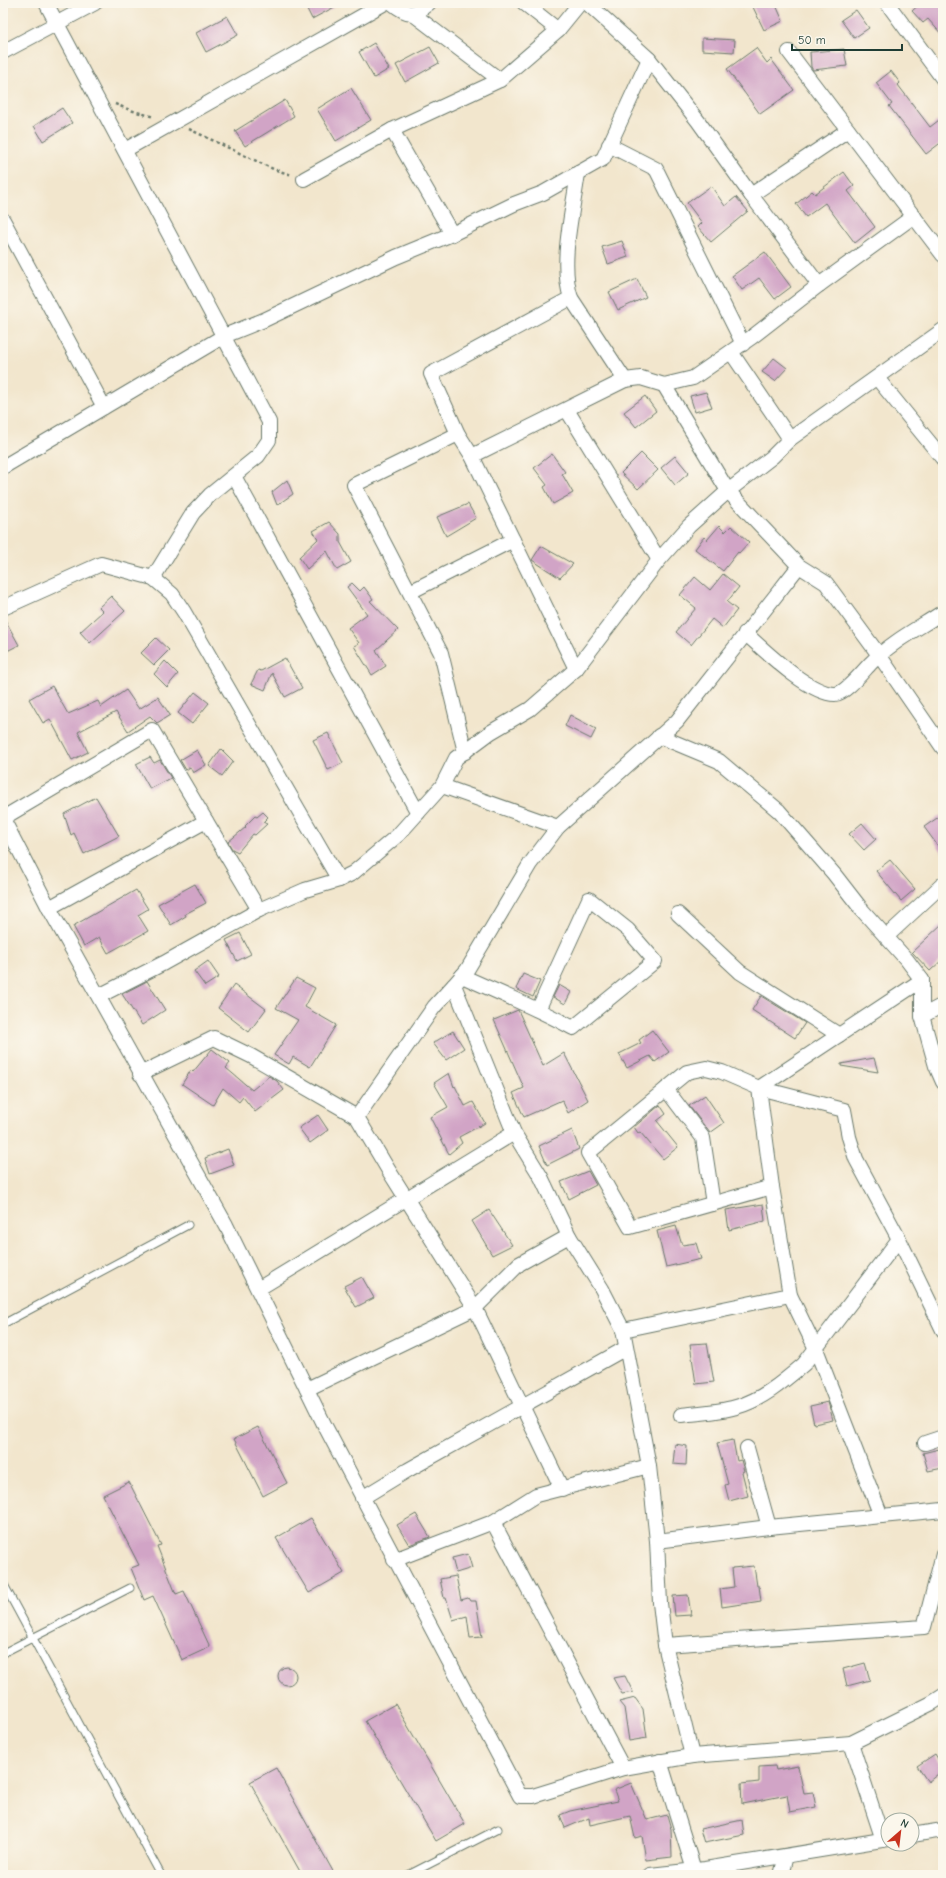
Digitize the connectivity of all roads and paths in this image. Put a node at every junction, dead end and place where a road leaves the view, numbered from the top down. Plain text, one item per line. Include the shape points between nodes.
1 (46, 3) edge
2 (96, 3) edge
3 (385, 3) edge
4 (392, 3) edge
5 (429, 3) edge
6 (524, 3) edge
7 (580, 3) edge
8 (587, 3) edge
9 (887, 3) edge
10 (412, 14) junction
11 (58, 24) junction
12 (558, 30) junction
13 (3, 52) edge
14 (788, 52) dead end
15 (649, 59) junction
16 (943, 78) edge
17 (500, 80) junction
18 (96, 95) junction
19 (175, 122) junction
20 (392, 130) junction
21 (848, 130) junction
22 (610, 146) junction
23 (125, 150) junction
24 (578, 173) junction
25 (304, 179) joint
26 (751, 195) junction
27 (914, 216) junction
28 (3, 220) edge
29 (452, 234) junction
30 (943, 255) edge
31 (819, 285) junction
32 (571, 298) junction
33 (943, 330) edge
34 (224, 336) junction
35 (743, 344) junction
36 (731, 352) junction
37 (877, 378) junction
38 (625, 380) junction
39 (664, 385) junction
40 (104, 407) junction
41 (568, 410) junction
42 (458, 434) junction
43 (790, 439) junction
44 (472, 456) junction
45 (943, 459) edge
46 (3, 467) edge
47 (234, 476) junction
48 (728, 491) junction
49 (513, 540) junction
50 (659, 560) junction
51 (799, 566) junction
52 (153, 578) junction
53 (410, 592) junction
54 (3, 608) edge
55 (943, 612) edge
56 (745, 633) junction
57 (879, 654) junction
58 (576, 669) junction
59 (659, 736) junction
60 (943, 748) edge
61 (465, 752) junction
62 (442, 786) junction
63 (418, 813) junction
64 (3, 818) edge
65 (206, 821) junction
66 (558, 827) junction
67 (339, 880) junction
68 (943, 884) edge
69 (49, 908) junction
70 (259, 910) junction
71 (678, 914) dead end
72 (886, 937) junction
73 (458, 980) junction
74 (922, 980) junction
75 (99, 996) junction
76 (943, 1005) edge
77 (538, 1010) junction
78 (922, 1016) junction
79 (839, 1035) junction
80 (140, 1074) junction
81 (943, 1082) edge
82 (759, 1088) junction
83 (666, 1089) junction
84 (357, 1117) junction
85 (514, 1133) junction
86 (772, 1187) junction
87 (406, 1199) junction
88 (714, 1204) junction
89 (188, 1225) dead end
90 (569, 1236) junction
91 (899, 1239) junction
92 (258, 1289) junction
93 (790, 1295) junction
94 (475, 1308) junction
95 (3, 1324) edge
96 (623, 1330) junction
97 (943, 1330) edge
98 (626, 1348) junction
99 (816, 1349) junction
100 (307, 1389) junction
101 (522, 1407) junction
102 (681, 1415) dead end
103 (943, 1437) edge
104 (924, 1443) dead end
105 (747, 1448) dead end
106 (649, 1466) junction
107 (562, 1489) junction
108 (362, 1498) junction
109 (943, 1510) edge
110 (881, 1516) junction
111 (493, 1522) junction
112 (769, 1527) junction
113 (657, 1541) junction
114 (943, 1554) edge
115 (394, 1560) junction
116 (3, 1583) edge
117 (130, 1588) dead end
118 (32, 1638) junction
119 (666, 1645) junction
120 (3, 1653) edge
121 (943, 1696) edge
122 (851, 1743) junction
123 (692, 1756) junction
124 (660, 1761) junction
125 (623, 1768) junction
126 (880, 1825) edge
127 (498, 1829) dead end
128 (943, 1830) edge
129 (920, 1834) edge
130 (880, 1840) edge
131 (786, 1856) junction
132 (694, 1870) junction
133 (161, 1875) edge
134 (408, 1875) edge
135 (650, 1875) edge
136 (781, 1875) edge

1 - 11 street
2 - 11 street
3 - 19 street
4 - 10 street via 404,13
5 - 10 street
6 - 12 street
7 - 12 street
8 - 15 street
9 - 16 street
10 - 17 street
11 - 13 street
11 - 18 street
12 - 17 street
14 - 21 street
15 - 22 street
15 - 26 street
17 - 20 street
18 - 19 path via 130,110
18 - 23 street
19 - 23 street
19 - 25 path via 273,169
20 - 25 street
20 - 29 street
21 - 26 street
21 - 27 street
22 - 24 street via 604,159
22 - 35 street via 656,169
23 - 34 street
24 - 29 street via 543,193
24 - 32 street via 565,264 566,284
26 - 31 street
27 - 30 street
27 - 31 street
28 - 40 street
29 - 34 street
31 - 35 street
32 - 38 street
32 - 42 street via 431,374
33 - 37 street
34 - 40 street
34 - 47 street via 269,422 269,440 266,445 258,456
35 - 36 street
36 - 39 street via 693,378
36 - 43 street
37 - 43 street
37 - 45 street
38 - 39 street via 641,378
38 - 41 street
39 - 48 street
40 - 46 street
41 - 44 street
41 - 50 street
42 - 44 street
42 - 53 street via 354,485
43 - 48 street via 772,457
44 - 49 street
47 - 52 street via 193,513
47 - 63 street
48 - 50 street via 689,526
48 - 51 street
49 - 53 street
49 - 58 street
50 - 58 street
51 - 56 street
51 - 57 street via 826,583
52 - 54 street via 101,564
52 - 67 street via 172,594 184,612
53 - 61 street via 441,653
55 - 57 street
56 - 57 street via 785,668 809,685 826,693 837,694 847,687
56 - 59 street via 677,720
57 - 60 street
58 - 61 street via 530,709 491,732
59 - 66 street
59 - 72 street via 720,761 779,811
61 - 62 street via 456,758
62 - 63 street
62 - 66 street
63 - 67 street via 393,840 353,873
64 - 65 street via 152,730
64 - 69 street
65 - 69 street
65 - 70 street
66 - 73 street via 530,864 468,970
67 - 70 street via 305,890
68 - 72 street
69 - 75 street
70 - 75 street
71 - 79 street via 740,972
72 - 74 street
73 - 77 street
73 - 84 street via 434,1007
73 - 85 street
74 - 78 street
74 - 79 street
75 - 80 street
76 - 78 street
77 - 77 street via 573,1028 656,961 628,930 589,899
78 - 81 street
79 - 82 street
80 - 84 street via 214,1038 251,1056
80 - 92 street via 226,1225
82 - 83 street via 706,1068 687,1072
82 - 86 street
82 - 91 street via 844,1110 856,1160
83 - 88 street via 703,1138
83 - 88 street via 588,1153 630,1228
84 - 87 street
85 - 87 street
85 - 90 street via 541,1177
86 - 88 street
86 - 93 street
87 - 92 street
87 - 94 street
89 - 95 lane
90 - 94 street via 519,1264
90 - 96 street via 602,1289
91 - 97 street
91 - 99 street
92 - 100 street
93 - 96 street
93 - 99 street
94 - 100 street
94 - 101 street
96 - 98 street
98 - 101 street
98 - 106 street
99 - 102 street via 804,1364 763,1395 737,1407
99 - 110 street
100 - 108 street
101 - 107 street
101 - 108 street
103 - 104 street
105 - 112 street
106 - 107 street
106 - 113 street
107 - 111 street via 536,1495
108 - 115 street
109 - 110 street
110 - 112 street
111 - 115 street
111 - 125 street
112 - 113 street
113 - 119 street via 660,1603
114 - 119 street via 924,1627
115 - 125 street via 520,1796 533,1796
116 - 118 lane
117 - 118 lane
118 - 120 lane
118 - 133 lane
119 - 123 street
121 - 122 street
122 - 123 street
122 - 126 street
123 - 124 street
124 - 125 street
124 - 132 street
127 - 134 lane
128 - 129 street
130 - 131 street
131 - 132 street
131 - 136 street
132 - 135 street

